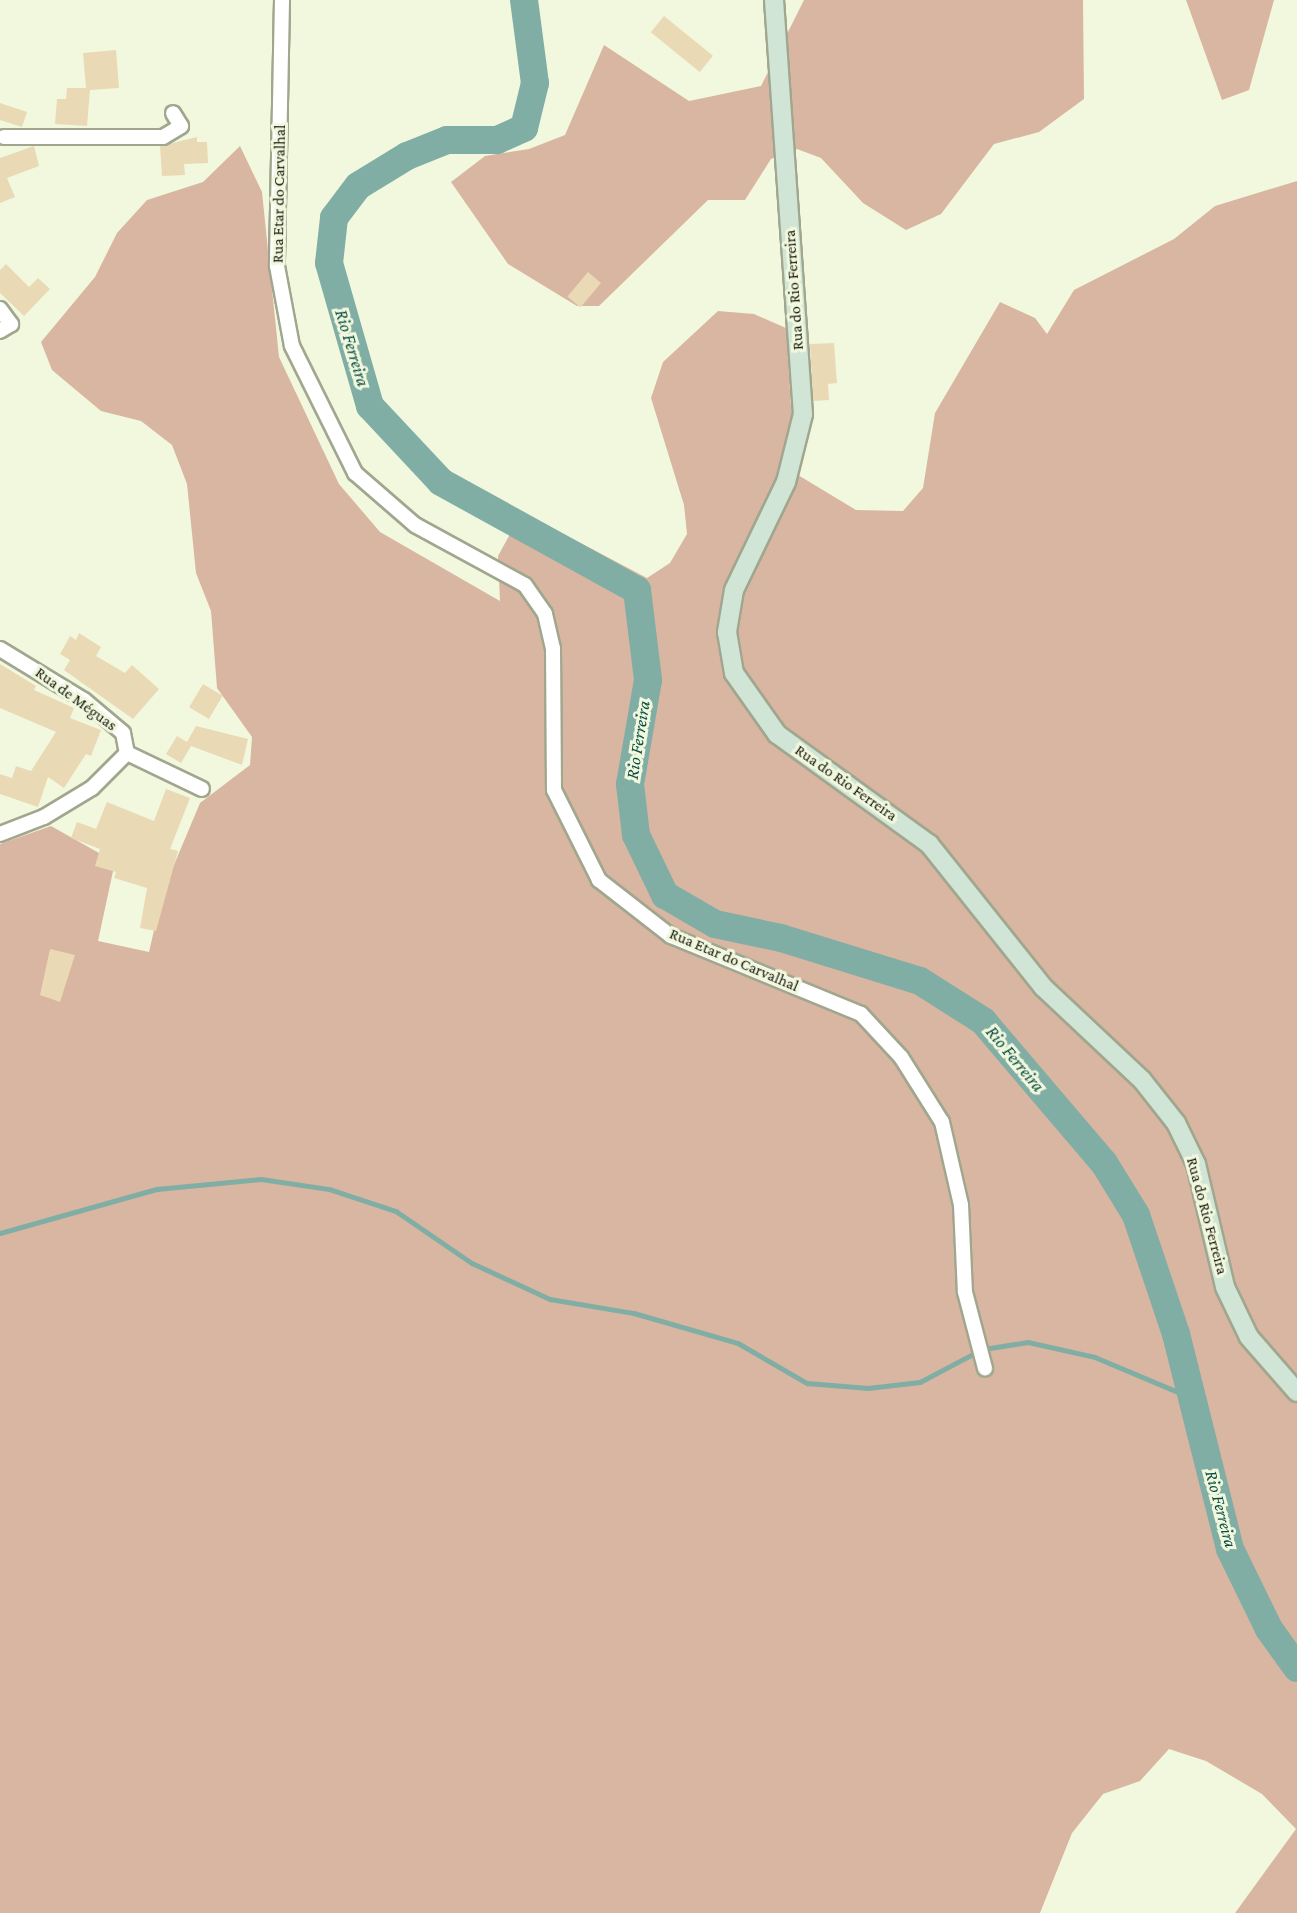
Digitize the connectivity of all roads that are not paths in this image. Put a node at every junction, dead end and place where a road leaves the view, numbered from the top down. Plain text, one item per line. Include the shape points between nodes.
1 (282, 0) edge
2 (774, 0) edge
3 (173, 113) dead end
4 (1, 137) edge
5 (0, 309) edge
6 (0, 331) edge
7 (0, 649) edge
8 (127, 753) junction
9 (202, 789) dead end
10 (0, 834) edge
11 (986, 1368) dead end
12 (1297, 1392) edge

1 - 11 street, Rua Etar do Carvalhal via 277,266 292,346 355,473 415,525 525,585 545,614 553,648 554,790 599,880 671,936 861,1014 901,1057 942,1122 961,1205 965,1292
2 - 12 street, Rua do Rio Ferreira via 803,414 786,482 734,590 727,632 734,673 777,734 929,844 1043,987 1142,1080 1176,1123 1196,1164 1225,1287 1249,1337
3 - 4 street via 181,126 163,137
5 - 6 street via 11,324
7 - 8 street, Rua de Méguas via 84,700 123,733
8 - 9 street
8 - 10 street via 92,788 44,817

